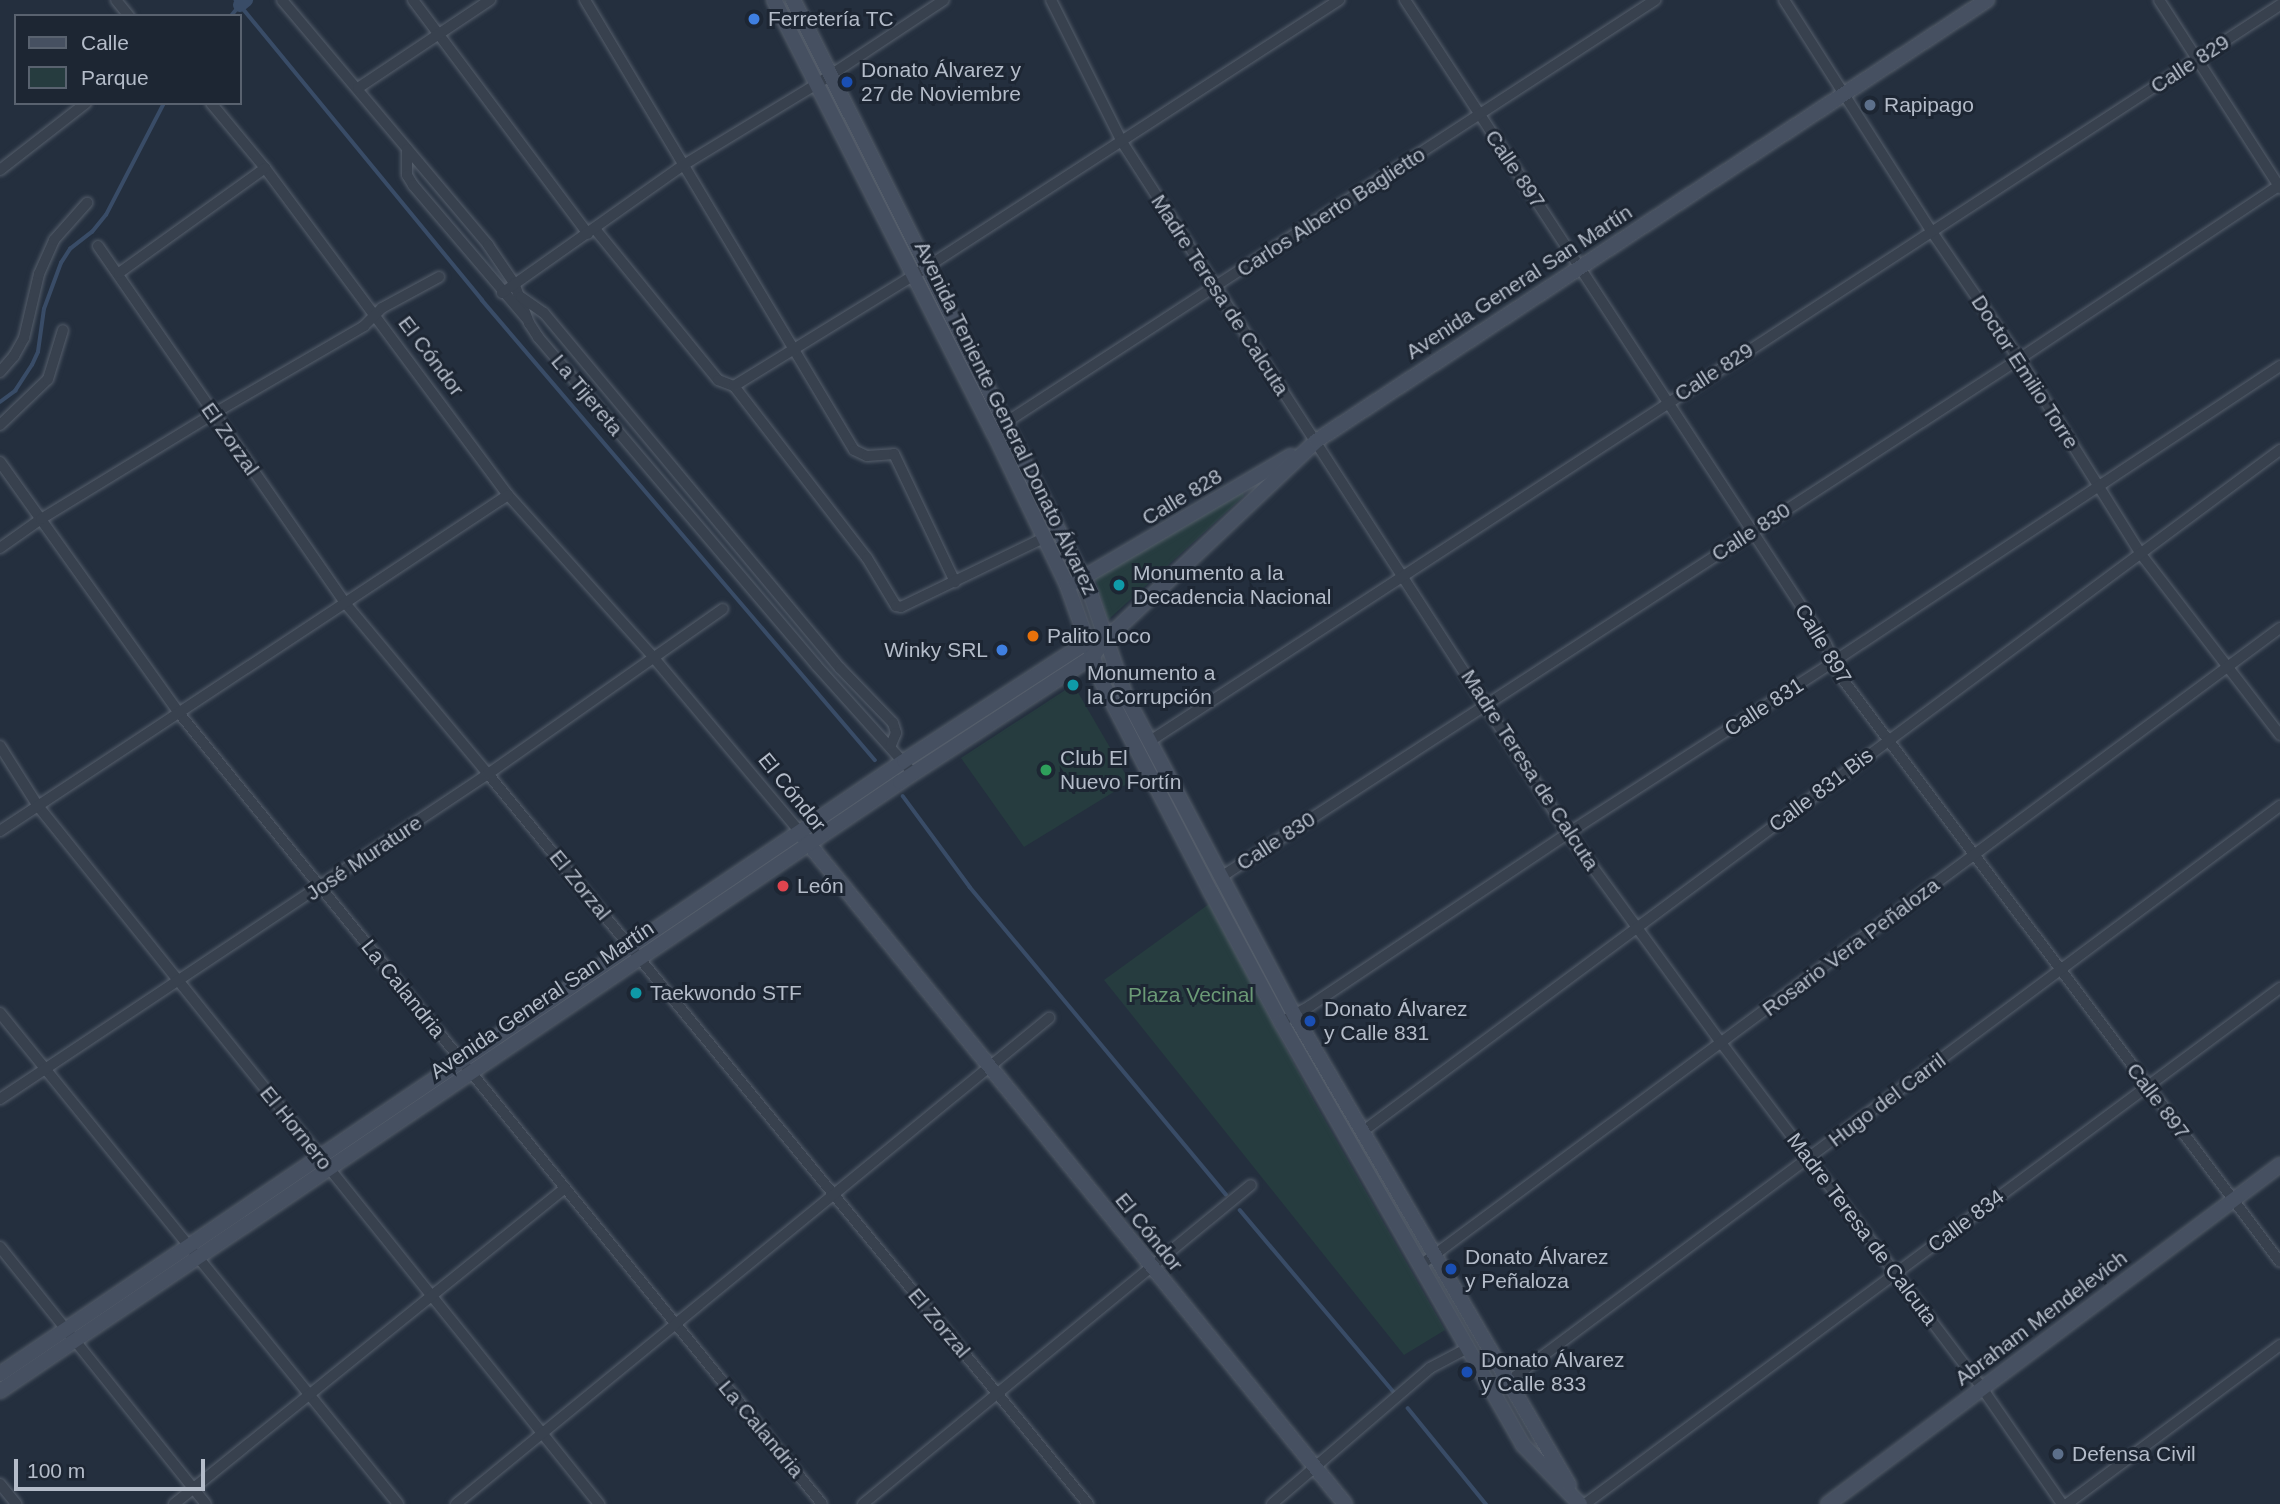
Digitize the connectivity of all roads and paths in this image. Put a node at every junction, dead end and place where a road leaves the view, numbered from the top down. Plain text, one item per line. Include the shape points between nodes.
1 (116, 0) edge
2 (413, 0) edge
3 (490, 0) edge
4 (585, 0) edge
5 (774, 0) edge
6 (793, 0) edge
7 (944, 0) edge
8 (1051, 0) edge
9 (1339, 0) edge
10 (1405, 0) edge
11 (1655, 0) edge
12 (1784, 0) edge
13 (1987, 0) edge
14 (2159, 0) edge
15 (282, 2) edge
16 (2280, 5) edge
17 (127, 14) edge
18 (438, 32) junction
19 (2197, 59) junction
20 (830, 73) junction
21 (817, 84) junction
22 (358, 88) junction
23 (1845, 93) junction
24 (83, 105) edge
25 (213, 105) edge
26 (1479, 116) junction
27 (1121, 141) junction
28 (407, 149) junction
29 (682, 166) junction
30 (265, 168) junction
31 (0, 170) edge
32 (2280, 186) edge
33 (87, 204) dead end
34 (592, 232) junction
35 (1932, 232) junction
36 (98, 246) dead end
37 (1581, 267) junction
38 (926, 268) junction
39 (119, 272) junction
40 (913, 276) junction
41 (439, 277) dead end
42 (514, 283) junction
43 (1216, 288) junction
44 (502, 293) junction
45 (522, 297) junction
46 (375, 316) junction
47 (528, 320) junction
48 (64, 330) dead end
49 (796, 350) junction
50 (2019, 359) junction
51 (2280, 366) edge
52 (1, 369) edge
53 (734, 386) junction
54 (1668, 402) junction
55 (213, 414) junction
56 (1005, 423) junction
57 (0, 425) edge
58 (1316, 441) junction
59 (2280, 450) edge
60 (0, 462) edge
61 (2098, 484) junction
62 (508, 495) junction
63 (41, 519) junction
64 (1752, 532) junction
65 (1044, 538) junction
66 (0, 548) edge
67 (741, 549) junction
68 (2140, 553) junction
69 (725, 560) junction
70 (1404, 577) junction
71 (1083, 580) junction
72 (955, 582) junction
73 (1067, 585) junction
74 (345, 603) junction
75 (723, 608) dead end
76 (2280, 628) edge
77 (1105, 640) junction
78 (1086, 643) junction
79 (828, 653) junction
80 (1091, 657) junction
81 (654, 659) junction
82 (1833, 662) junction
83 (2229, 666) junction
84 (821, 671) junction
85 (1486, 704) junction
86 (179, 713) junction
87 (2280, 735) edge
88 (1888, 740) junction
89 (1150, 741) junction
90 (891, 745) junction
91 (0, 747) edge
92 (909, 767) junction
93 (488, 774) junction
94 (38, 806) junction
95 (2280, 806) edge
96 (0, 831) edge
97 (799, 831) junction
98 (1568, 833) junction
99 (808, 844) junction
100 (1976, 854) junction
101 (1221, 877) junction
102 (321, 887) junction
103 (1637, 926) junction
104 (630, 947) junction
105 (640, 959) junction
106 (2061, 970) junction
107 (179, 981) junction
108 (2280, 988) edge
109 (0, 1013) edge
110 (1049, 1018) dead end
111 (1288, 1019) junction
112 (1722, 1044) junction
113 (460, 1061) junction
114 (45, 1068) junction
115 (989, 1069) junction
116 (471, 1074) junction
117 (2147, 1086) junction
118 (0, 1099) edge
119 (1362, 1132) junction
120 (1811, 1158) junction
121 (324, 1164) junction
122 (2280, 1165) edge
123 (1251, 1185) dead end
124 (565, 1188) junction
125 (833, 1196) junction
126 (2234, 1200) junction
127 (0, 1247) edge
128 (193, 1251) junction
129 (1428, 1261) junction
130 (2280, 1262) edge
131 (1152, 1269) junction
132 (1895, 1274) junction
133 (430, 1295) junction
134 (675, 1326) junction
135 (71, 1335) junction
136 (2280, 1345) edge
137 (1468, 1349) junction
138 (0, 1374) edge
139 (1507, 1384) junction
140 (1982, 1388) junction
141 (0, 1391) edge
142 (1493, 1393) junction
143 (998, 1394) junction
144 (308, 1395) junction
145 (544, 1435) junction
146 (1315, 1468) junction
147 (0, 1484) edge
148 (194, 1488) junction
149 (16, 1504) edge
150 (174, 1504) edge
151 (206, 1504) edge
152 (398, 1504) edge
153 (456, 1504) edge
154 (599, 1504) edge
155 (822, 1504) edge
156 (863, 1504) edge
157 (1087, 1504) edge
158 (1272, 1504) edge
159 (1345, 1504) edge
160 (1581, 1504) edge
161 (1828, 1504) edge
162 (2064, 1504) edge

1 - 17 street
2 - 18 street
3 - 18 street
4 - 29 street
5 - 21 main road, Avenida Teniente General Donato Álvarez
6 - 20 main road, Avenida Teniente General Donato Álvarez
7 - 20 street
8 - 27 street, Madre Teresa de Calcuta
9 - 27 street
10 - 26 street, Calle 897
11 - 26 street, Carlos Alberto Baglietto
12 - 23 street, Doctor Emilio Torre
13 - 23 main road, Avenida General San Martín
14 - 19 street
15 - 22 street, La Tijereta
16 - 19 street, Calle 829
18 - 22 street
18 - 34 street
19 - 32 street
19 - 35 street, Calle 829
20 - 21 street
20 - 38 main road, Avenida Teniente General Donato Álvarez
21 - 29 street
21 - 40 main road, Avenida Teniente General Donato Álvarez
22 - 28 street, La Tijereta
23 - 35 street, Doctor Emilio Torre
23 - 37 main road, Avenida General San Martín
24 - 31 street
25 - 30 street, El Cóndor
26 - 37 street, Calle 897
26 - 43 street, Carlos Alberto Baglietto
27 - 38 street
27 - 43 street, Madre Teresa de Calcuta
28 - 42 street, La Tijereta
28 - 44 street via 407,175 413,185
29 - 34 street
29 - 49 street
30 - 39 street
30 - 46 street, El Cóndor
32 - 50 street, Calle 830
33 - 52 street via 50,248 24,338
34 - 42 street
34 - 53 street via 718,380
35 - 50 street, Doctor Emilio Torre
35 - 54 street, Calle 829
36 - 39 street, El Zorzal
37 - 54 street, Calle 897
37 - 58 main road, Avenida General San Martín
38 - 40 street
38 - 56 main road, Avenida Teniente General Donato Álvarez
39 - 55 street, El Zorzal
40 - 49 street
40 - 65 main road, Avenida Teniente General Donato Álvarez
41 - 46 street
42 - 44 street
42 - 45 street, La Tijereta
43 - 56 street, Carlos Alberto Baglietto
43 - 58 street, Madre Teresa de Calcuta
44 - 47 street
45 - 47 street, La Tijereta
45 - 67 street via 544,313
46 - 55 street
46 - 62 street, El Cóndor
47 - 69 street, La Tijereta
48 - 57 street via 48,379
49 - 53 street
49 - 72 street via 855,450 867,456 894,454
50 - 61 street, Doctor Emilio Torre
50 - 64 street, Calle 830
51 - 61 street, Calle 831
53 - 72 street via 867,558 892,602 901,607
54 - 64 street, Calle 897
54 - 70 street, Calle 829
55 - 63 street
55 - 74 street, El Zorzal
56 - 71 main road, Avenida Teniente General Donato Álvarez
58 - 70 street, Madre Teresa de Calcuta
58 - 71 main road, Calle 828
58 - 77 main road, Avenida General San Martín
59 - 68 street, Calle 831 Bis
60 - 63 street, La Calandria
61 - 68 street, Doctor Emilio Torre
61 - 82 street, Calle 831
62 - 74 street
62 - 81 street, El Cóndor
63 - 66 street
63 - 86 street, La Calandria
64 - 82 street, Calle 897 via 1826,644
64 - 85 street, Calle 830
65 - 72 street
65 - 73 main road, Avenida Teniente General Donato Álvarez
67 - 69 street
67 - 79 street
68 - 83 street, Doctor Emilio Torre
68 - 88 street, Calle 831 Bis
69 - 84 street, La Tijereta
70 - 85 street, Madre Teresa de Calcuta
70 - 89 street, Calle 829
71 - 73 main road, Calle 828
71 - 77 main road, Avenida Teniente General Donato Álvarez
73 - 78 main road, Avenida Teniente General Donato Álvarez
74 - 86 street
74 - 93 street, El Zorzal
75 - 81 street, José Murature
76 - 83 street, Rosario Vera Peñaloza
77 - 78 main road, Avenida General San Martín
77 - 80 main road, Avenida General San Martín
77 - 89 main road, Avenida Teniente General Donato Álvarez via 1126,697
78 - 80 main road, Avenida Teniente General Donato Álvarez
78 - 92 main road, Avenida General San Martín
79 - 84 street
79 - 90 street via 893,723 896,733
80 - 92 main road, Avenida General San Martín
80 - 111 main road, Avenida Teniente General Donato Álvarez
81 - 93 street, José Murature
81 - 97 street, El Cóndor
82 - 88 street, Calle 897
82 - 98 street, Calle 831
83 - 87 street, Doctor Emilio Torre
83 - 100 street, Rosario Vera Peñaloza
84 - 90 street, La Tijereta
85 - 98 street, Madre Teresa de Calcuta
85 - 101 street, Calle 830
86 - 94 street
86 - 102 street, La Calandria
88 - 100 street, Calle 897
88 - 103 street, Calle 831 Bis
89 - 101 main road, Avenida Teniente General Donato Álvarez
90 - 92 street, La Tijereta
91 - 94 street, El Hornero
92 - 97 main road, Avenida General San Martín
92 - 99 main road, Avenida General San Martín
93 - 102 street, José Murature
93 - 104 street, El Zorzal
94 - 96 street
94 - 107 street, El Hornero
95 - 106 street, Hugo del Carril
97 - 99 main road, El Cóndor
97 - 104 main road, Avenida General San Martín
98 - 103 street, Madre Teresa de Calcuta
98 - 111 street, Calle 831
99 - 105 main road, Avenida General San Martín
99 - 115 main road, El Cóndor
100 - 106 street, Calle 897
100 - 112 street, Rosario Vera Peñaloza
101 - 111 main road, Avenida Teniente General Donato Álvarez
102 - 107 street, José Murature
102 - 113 street, La Calandria
103 - 112 street, Madre Teresa de Calcuta
103 - 119 street, Calle 831 Bis
104 - 105 street, El Zorzal
104 - 113 main road, Avenida General San Martín
105 - 116 main road, Avenida General San Martín
105 - 125 street, El Zorzal
106 - 117 street, Calle 897
106 - 120 street, Hugo del Carril
107 - 114 street, José Murature
107 - 121 street, El Hornero
108 - 117 street, Calle 834
109 - 114 street
110 - 115 street
111 - 119 main road, Avenida Teniente General Donato Álvarez
111 - 129 main road, Avenida Teniente General Donato Álvarez
112 - 120 street, Madre Teresa de Calcuta
112 - 129 street, Rosario Vera Peñaloza
113 - 116 street, La Calandria
113 - 121 main road, Avenida General San Martín
114 - 118 street, José Murature
114 - 128 street
115 - 125 street
115 - 131 main road, El Cóndor
116 - 121 main road, Avenida General San Martín
116 - 124 street, La Calandria
117 - 126 street, Calle 897
117 - 132 street, Calle 834
119 - 129 main road, Avenida Teniente General Donato Álvarez
120 - 132 street, Madre Teresa de Calcuta
120 - 139 street, Hugo del Carril
121 - 128 main road, Avenida General San Martín
121 - 133 street, El Hornero
122 - 126 main road, Abraham Mendelevich
123 - 131 street
124 - 133 street
124 - 134 street, La Calandria
125 - 134 street
125 - 143 street, El Zorzal
126 - 130 street, Calle 897
126 - 140 main road, Abraham Mendelevich
127 - 135 street
128 - 135 main road, Avenida General San Martín
128 - 144 street
129 - 137 main road, Avenida Teniente General Donato Álvarez
129 - 139 main road, Avenida Teniente General Donato Álvarez
131 - 143 street
131 - 146 main road, El Cóndor
132 - 140 street, Madre Teresa de Calcuta
132 - 160 street, Calle 834
133 - 144 street
133 - 145 street, El Hornero
134 - 145 street
134 - 155 street, La Calandria
135 - 138 main road, Avenida General San Martín
135 - 141 main road, Avenida General San Martín
135 - 148 street
136 - 162 street
137 - 142 main road, Avenida Teniente General Donato Álvarez
137 - 146 street via 1430,1368
139 - 142 street, Hugo del Carril
139 - 160 main road, Avenida Teniente General Donato Álvarez
140 - 161 main road, Abraham Mendelevich
140 - 162 street, Madre Teresa de Calcuta
142 - 160 main road, Avenida Teniente General Donato Álvarez via 1529,1454
143 - 156 street
143 - 157 street, El Zorzal
144 - 148 street
144 - 152 street
145 - 153 street
145 - 154 street, El Hornero
146 - 158 street
146 - 159 main road, El Cóndor
147 - 149 street
148 - 150 street
148 - 151 street

